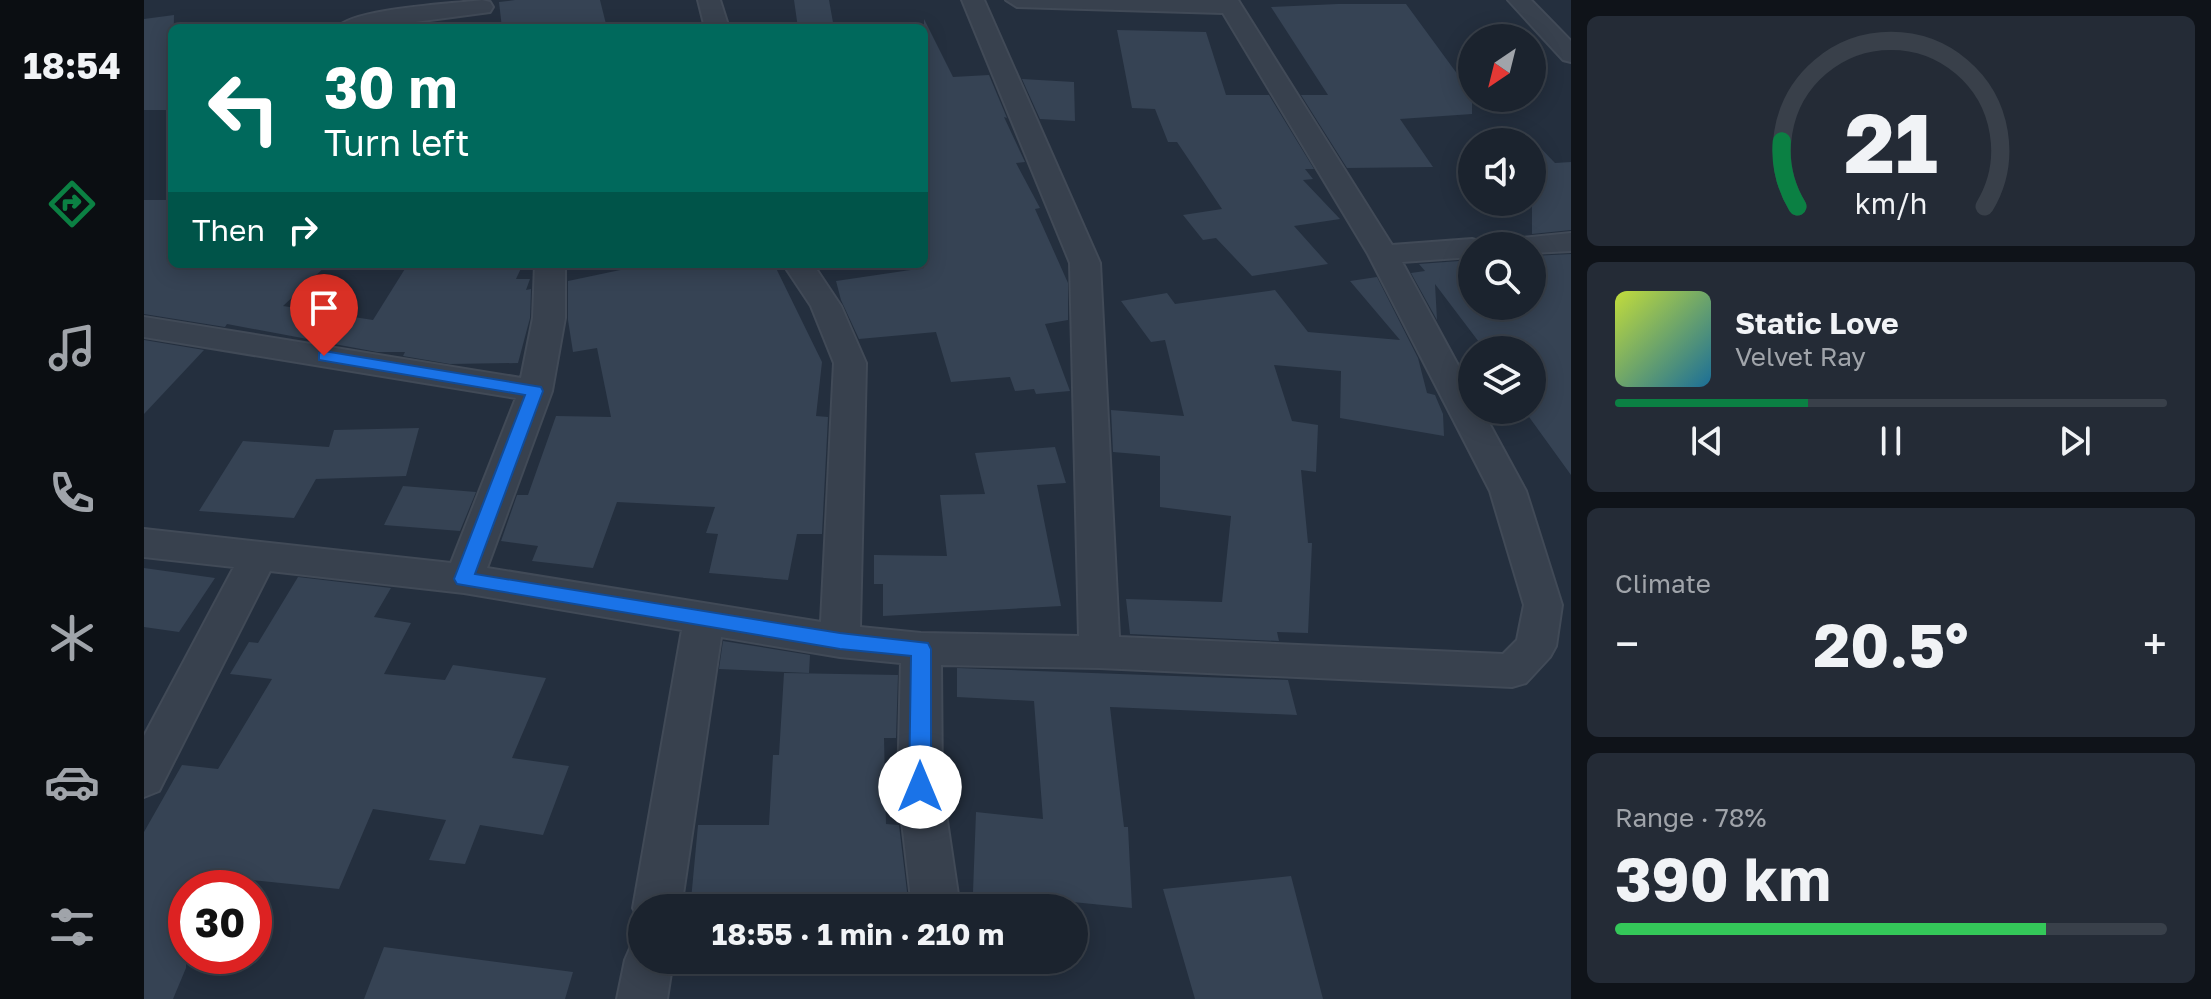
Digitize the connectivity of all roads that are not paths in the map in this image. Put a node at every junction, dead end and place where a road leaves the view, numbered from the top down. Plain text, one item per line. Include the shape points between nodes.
1 (709, 0) edge
2 (973, 0) edge
3 (1017, 0) edge
4 (1519, 0) edge
5 (1228, 3) edge
6 (484, 12) edge
7 (360, 24) edge
8 (716, 24) edge
9 (1571, 55) edge
10 (1571, 242) edge
11 (1546, 244) edge
12 (1458, 249) edge
13 (1383, 254) junction
14 (550, 268) edge
15 (801, 268) edge
16 (144, 327) edge
17 (535, 391) junction
18 (144, 543) edge
19 (259, 556) junction
20 (464, 579) junction
21 (704, 618) junction
22 (840, 641) junction
23 (921, 649) junction
24 (1100, 652) junction
25 (144, 778) edge
26 (659, 894) edge
27 (934, 894) edge
28 (646, 974) edge
29 (642, 999) edge

1 - 8 street
2 - 24 street via 1085,263
3 - 5 street
4 - 9 street
5 - 13 street
6 - 7 street
10 - 11 street
12 - 13 street
13 - 24 street via 1508,491 1543,605 1536,646 1512,671
14 - 17 street via 549,318
15 - 22 street via 826,306 850,363
16 - 17 street
17 - 20 street
18 - 19 street
19 - 20 street
19 - 25 street
20 - 21 street
21 - 22 street
21 - 26 street
22 - 23 street
23 - 24 street
23 - 27 street via 920,787
28 - 29 street

